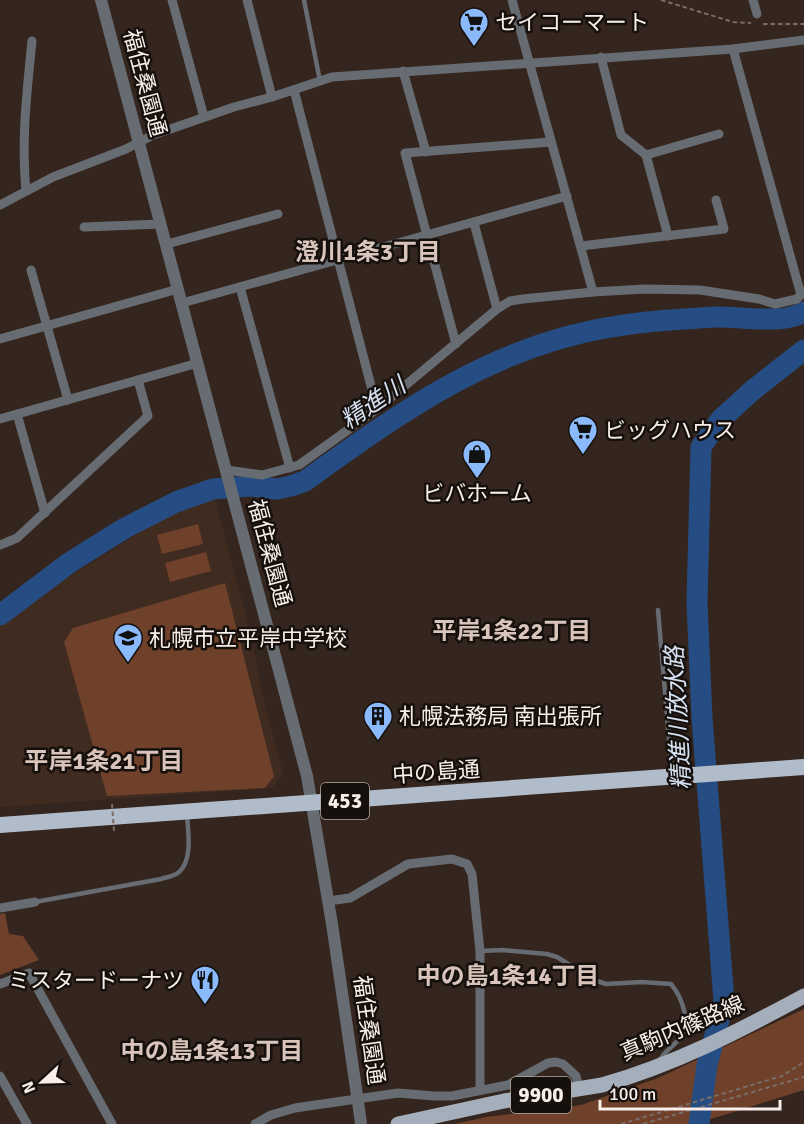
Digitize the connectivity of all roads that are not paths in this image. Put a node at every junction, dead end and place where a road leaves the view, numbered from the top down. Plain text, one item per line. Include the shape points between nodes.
1 (101, 0) edge
2 (172, 0) edge
3 (247, 0) edge
4 (304, 0) edge
5 (512, 0) edge
6 (753, 0) edge
7 (757, 14) dead end
8 (804, 40) edge
9 (32, 41) dead end
10 (733, 48) junction
11 (601, 57) junction
12 (530, 62) junction
13 (403, 71) junction
14 (320, 81) junction
15 (294, 90) junction
16 (272, 97) junction
17 (204, 117) junction
18 (719, 135) dead end
19 (551, 141) junction
20 (139, 142) junction
21 (426, 152) junction
22 (646, 154) junction
23 (26, 190) junction
24 (567, 196) junction
25 (716, 200) dead end
26 (0, 205) edge
27 (278, 214) dead end
28 (474, 223) junction
29 (161, 224) junction
30 (84, 226) dead end
31 (428, 236) junction
32 (668, 236) junction
33 (166, 244) junction
34 (580, 246) junction
35 (339, 261) junction
36 (31, 270) dead end
37 (240, 287) junction
38 (178, 289) junction
39 (593, 291) junction
40 (802, 293) edge
41 (182, 303) junction
42 (498, 309) junction
43 (46, 326) junction
44 (0, 339) edge
45 (456, 344) junction
46 (198, 363) junction
47 (138, 380) junction
48 (68, 400) junction
49 (377, 409) junction
50 (17, 414) junction
51 (0, 419) edge
52 (290, 468) junction
53 (230, 482) junction
54 (45, 513) junction
55 (0, 545) edge
56 (658, 610) dead end
57 (804, 767) edge
58 (672, 776) junction
59 (313, 803) junction
60 (187, 812) junction
61 (0, 825) edge
62 (328, 901) junction
63 (35, 902) joint
64 (0, 908) edge
65 (480, 951) junction
66 (0, 984) edge
67 (804, 996) edge
68 (655, 1067) junction
69 (0, 1076) edge
70 (579, 1089) junction
71 (480, 1090) junction
72 (27, 1124) edge
73 (112, 1124) edge
74 (255, 1124) edge
75 (361, 1124) edge
76 (398, 1124) edge

1 - 20 street, 福住桑園通
2 - 17 street
3 - 16 street
4 - 14 lane
5 - 12 street
6 - 7 street
8 - 10 street
9 - 23 street via 24,131
10 - 11 street
10 - 40 street
11 - 12 street
11 - 22 street via 621,135
12 - 13 street
12 - 19 street
13 - 14 street
13 - 21 street
14 - 15 street
15 - 16 street
15 - 35 street
16 - 17 street
17 - 20 street
18 - 22 street
19 - 21 street
19 - 24 street
20 - 23 street
20 - 29 street, 福住桑園通
21 - 31 street via 405,153
22 - 32 street
23 - 26 street
24 - 28 street
24 - 34 street
25 - 32 street via 724,229
27 - 33 street
28 - 31 street
28 - 42 street
29 - 30 street
29 - 33 street, 福住桑園通
31 - 35 street
31 - 45 street
32 - 34 street
33 - 38 street, 福住桑園通
34 - 39 street
35 - 37 street
35 - 49 street
36 - 43 street
37 - 41 street
37 - 52 street
38 - 41 street, 福住桑園通
38 - 43 street
39 - 40 street via 700,290 775,304
39 - 42 street via 510,301
41 - 46 street, 福住桑園通
42 - 45 street
43 - 44 street
43 - 48 street
45 - 49 street
46 - 47 street
46 - 53 street, 福住桑園通
47 - 48 street
47 - 54 street via 148,416
48 - 50 street
49 - 52 street
50 - 51 street
50 - 54 street
52 - 53 street
53 - 59 street, 福住桑園通
54 - 55 street via 17,538
56 - 58 lane
57 - 58 highway, 中の島通 / 453
58 - 59 highway, 中の島通 / 453
59 - 60 highway, 中の島通 / 453
59 - 62 street, 福住桑園通
60 - 61 highway, 中の島通 / 453
60 - 63 lane via 188,850 180,872 161,879
62 - 65 street via 350,898 408,864 461,861 472,874
62 - 75 street, 福住桑園通, bridge
63 - 64 street
65 - 68 lane via 547,954 606,984 671,984 685,1015 684,1031
65 - 71 street
66 - 73 street via 29,973
67 - 68 main road, 真駒内篠路線 / 9900
68 - 70 main road, 真駒内篠路線 / 9900
69 - 72 street
70 - 71 street via 576,1076 556,1062 508,1085
70 - 76 main road, 真駒内篠路線 / 9900
71 - 74 street via 443,1096 383,1094 295,1108

